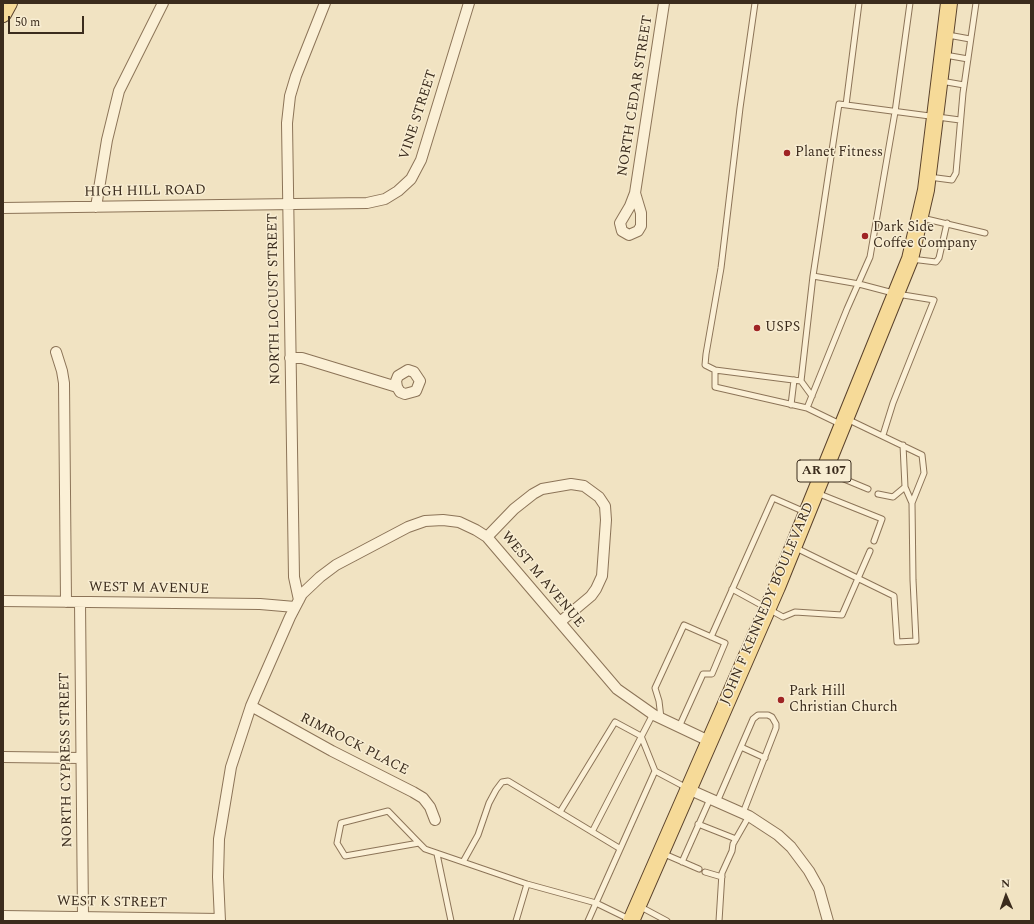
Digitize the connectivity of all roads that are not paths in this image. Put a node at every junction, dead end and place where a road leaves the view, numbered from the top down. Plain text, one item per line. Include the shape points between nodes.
1 (9, 3) edge
2 (164, 3) edge
3 (325, 3) edge
4 (470, 3) edge
5 (664, 3) edge
6 (756, 3) edge
7 (859, 3) edge
8 (910, 3) edge
9 (949, 3) edge
10 (976, 3) edge
11 (3, 14) edge
12 (945, 35) junction
13 (970, 39) junction
14 (942, 55) junction
15 (968, 59) junction
16 (940, 80) junction
17 (964, 85) junction
18 (846, 105) junction
19 (895, 112) junction
20 (935, 117) junction
21 (960, 120) junction
22 (928, 177) junction
23 (635, 193) dead end
24 (288, 204) junction
25 (96, 207) junction
26 (3, 208) edge
27 (921, 217) junction
28 (947, 223) junction
29 (986, 233) dead end
30 (910, 259) junction
31 (813, 276) junction
32 (859, 284) junction
33 (897, 294) junction
34 (56, 352) dead end
35 (290, 358) junction
36 (715, 370) junction
37 (794, 380) junction
38 (801, 381) junction
39 (397, 387) dead end
40 (812, 396) junction
41 (791, 404) junction
42 (807, 408) junction
43 (844, 422) junction
44 (883, 435) junction
45 (903, 445) junction
46 (824, 471) junction
47 (905, 487) junction
48 (868, 489) dead end
49 (815, 492) junction
50 (878, 494) dead end
51 (912, 503) junction
52 (806, 513) junction
53 (487, 537) junction
54 (874, 541) dead end
55 (793, 546) junction
56 (870, 551) dead end
57 (856, 579) junction
58 (732, 589) junction
59 (3, 601) edge
60 (66, 602) junction
61 (80, 602) junction
62 (297, 604) junction
63 (768, 608) junction
64 (560, 622) junction
65 (711, 637) junction
66 (251, 706) junction
67 (657, 716) junction
68 (678, 727) junction
69 (641, 736) junction
70 (709, 741) junction
71 (741, 747) junction
72 (3, 757) edge
73 (81, 758) junction
74 (765, 758) junction
75 (655, 771) junction
76 (688, 789) junction
77 (714, 800) junction
78 (560, 812) junction
79 (746, 815) junction
80 (435, 820) dead end
81 (698, 824) junction
82 (592, 832) junction
83 (736, 839) junction
84 (418, 843) junction
85 (619, 848) junction
86 (661, 852) junction
87 (437, 854) junction
88 (463, 862) junction
89 (682, 862) junction
90 (699, 869) dead end
91 (705, 872) dead end
92 (722, 877) junction
93 (527, 884) junction
94 (596, 903) junction
95 (638, 905) junction
96 (3, 916) edge
97 (83, 917) junction
98 (220, 920) edge
99 (664, 920) edge
100 (451, 921) edge
101 (516, 921) edge
102 (588, 921) edge
103 (631, 921) edge
104 (719, 921) edge
105 (828, 921) edge

1 - 11 main road
2 - 25 street via 119,91 107,140
3 - 24 street, NORTH LOCUST STREET via 290,96 287,123
4 - 24 street, VINE STREET via 421,160 411,179 392,196 375,202
5 - 23 street, NORTH CEDAR STREET
6 - 36 lane via 740,108 721,268 706,354 705,366
7 - 18 lane
8 - 19 lane
9 - 12 main road, JOHN F KENNEDY BOULEVARD / AR 107
10 - 13 lane
12 - 13 lane
12 - 14 main road, JOHN F KENNEDY BOULEVARD / AR 107
13 - 15 lane
14 - 15 lane
14 - 16 main road, JOHN F KENNEDY BOULEVARD / AR 107
15 - 17 lane
16 - 17 lane
16 - 20 main road, JOHN F KENNEDY BOULEVARD / AR 107
17 - 21 lane
18 - 19 lane
18 - 31 lane via 839,104
19 - 20 lane
19 - 32 lane via 870,257
20 - 21 lane
20 - 22 main road, JOHN F KENNEDY BOULEVARD / AR 107
21 - 22 lane via 956,173 952,180
22 - 27 main road, JOHN F KENNEDY BOULEVARD / AR 107
24 - 25 street, HIGH HILL ROAD
24 - 35 street, NORTH LOCUST STREET
25 - 26 street, HIGH HILL ROAD
27 - 28 lane
27 - 30 main road, JOHN F KENNEDY BOULEVARD / AR 107
28 - 29 lane
28 - 30 lane via 936,262
30 - 33 main road, JOHN F KENNEDY BOULEVARD / AR 107
31 - 32 lane
31 - 38 lane
32 - 33 lane
32 - 40 lane
33 - 43 main road, JOHN F KENNEDY BOULEVARD / AR 107
33 - 44 lane via 934,300
34 - 60 street via 64,383
35 - 39 street via 302,358
35 - 62 street, NORTH LOCUST STREET via 294,577
36 - 37 lane
36 - 41 lane via 715,387
37 - 38 lane
37 - 41 lane
38 - 40 lane
40 - 42 lane
41 - 42 lane
42 - 43 lane
43 - 44 lane
43 - 46 main road, JOHN F KENNEDY BOULEVARD / AR 107
44 - 45 lane
45 - 47 lane
45 - 51 lane via 922,455 924,473
46 - 48 lane
46 - 49 main road, JOHN F KENNEDY BOULEVARD / AR 107
47 - 50 lane via 893,497
47 - 51 lane
49 - 52 main road, JOHN F KENNEDY BOULEVARD / AR 107
49 - 54 lane via 882,519
51 - 57 lane via 916,642 897,642 894,596
52 - 55 main road, JOHN F KENNEDY BOULEVARD / AR 107
52 - 58 lane via 773,498
53 - 62 street, WEST M AVENUE via 459,522 443,520 419,523 336,565 308,588
53 - 64 street, WEST M AVENUE
53 - 64 street via 514,509 542,489 571,484 584,486 599,497 605,506 606,520 602,576 591,596
55 - 57 lane
55 - 63 main road, JOHN F KENNEDY BOULEVARD / AR 107
56 - 57 lane
57 - 63 lane via 842,615 795,612 784,617
58 - 63 lane
58 - 65 lane
59 - 60 street, WEST M AVENUE
60 - 61 street, WEST M AVENUE
61 - 62 street, WEST M AVENUE
61 - 73 street, NORTH CYPRESS STREET
62 - 66 street
63 - 70 main road, JOHN F KENNEDY BOULEVARD / AR 107
64 - 67 street, WEST M AVENUE via 617,689
65 - 67 lane via 684,625 656,688 659,701
65 - 68 lane via 725,643 712,674 703,674
66 - 80 street, RIMROCK PLACE via 332,752 423,798
66 - 98 street via 236,747 223,806 219,839
67 - 68 street, WEST M AVENUE
67 - 69 lane
68 - 70 street, WEST M AVENUE
69 - 75 lane
69 - 78 lane via 615,722
69 - 82 lane
70 - 76 main road, JOHN F KENNEDY BOULEVARD / AR 107
71 - 74 lane
71 - 74 lane via 753,719 758,715 768,715 772,717 776,728
71 - 77 lane
72 - 73 street
73 - 97 street, NORTH CYPRESS STREET
74 - 79 lane
75 - 76 lane
75 - 85 lane
76 - 77 street
76 - 86 main road, JOHN F KENNEDY BOULEVARD / AR 107
77 - 79 street
77 - 81 lane
78 - 82 lane
78 - 88 lane via 508,781 502,782 489,803 478,835
79 - 83 lane
79 - 105 street via 778,835 801,860 819,889
81 - 83 lane
81 - 89 lane
82 - 85 lane
83 - 92 lane
84 - 84 lane via 388,812 341,823 337,843 345,856
84 - 87 lane
85 - 94 lane
86 - 89 lane
86 - 95 main road, JOHN F KENNEDY BOULEVARD / AR 107
87 - 88 lane
87 - 100 lane
88 - 93 lane
89 - 90 lane
91 - 92 lane
92 - 104 lane
93 - 94 lane
93 - 101 lane
94 - 102 lane
94 - 103 lane
95 - 99 lane
95 - 103 main road, JOHN F KENNEDY BOULEVARD / AR 107
96 - 97 street, WEST K STREET
97 - 98 street, WEST K STREET

